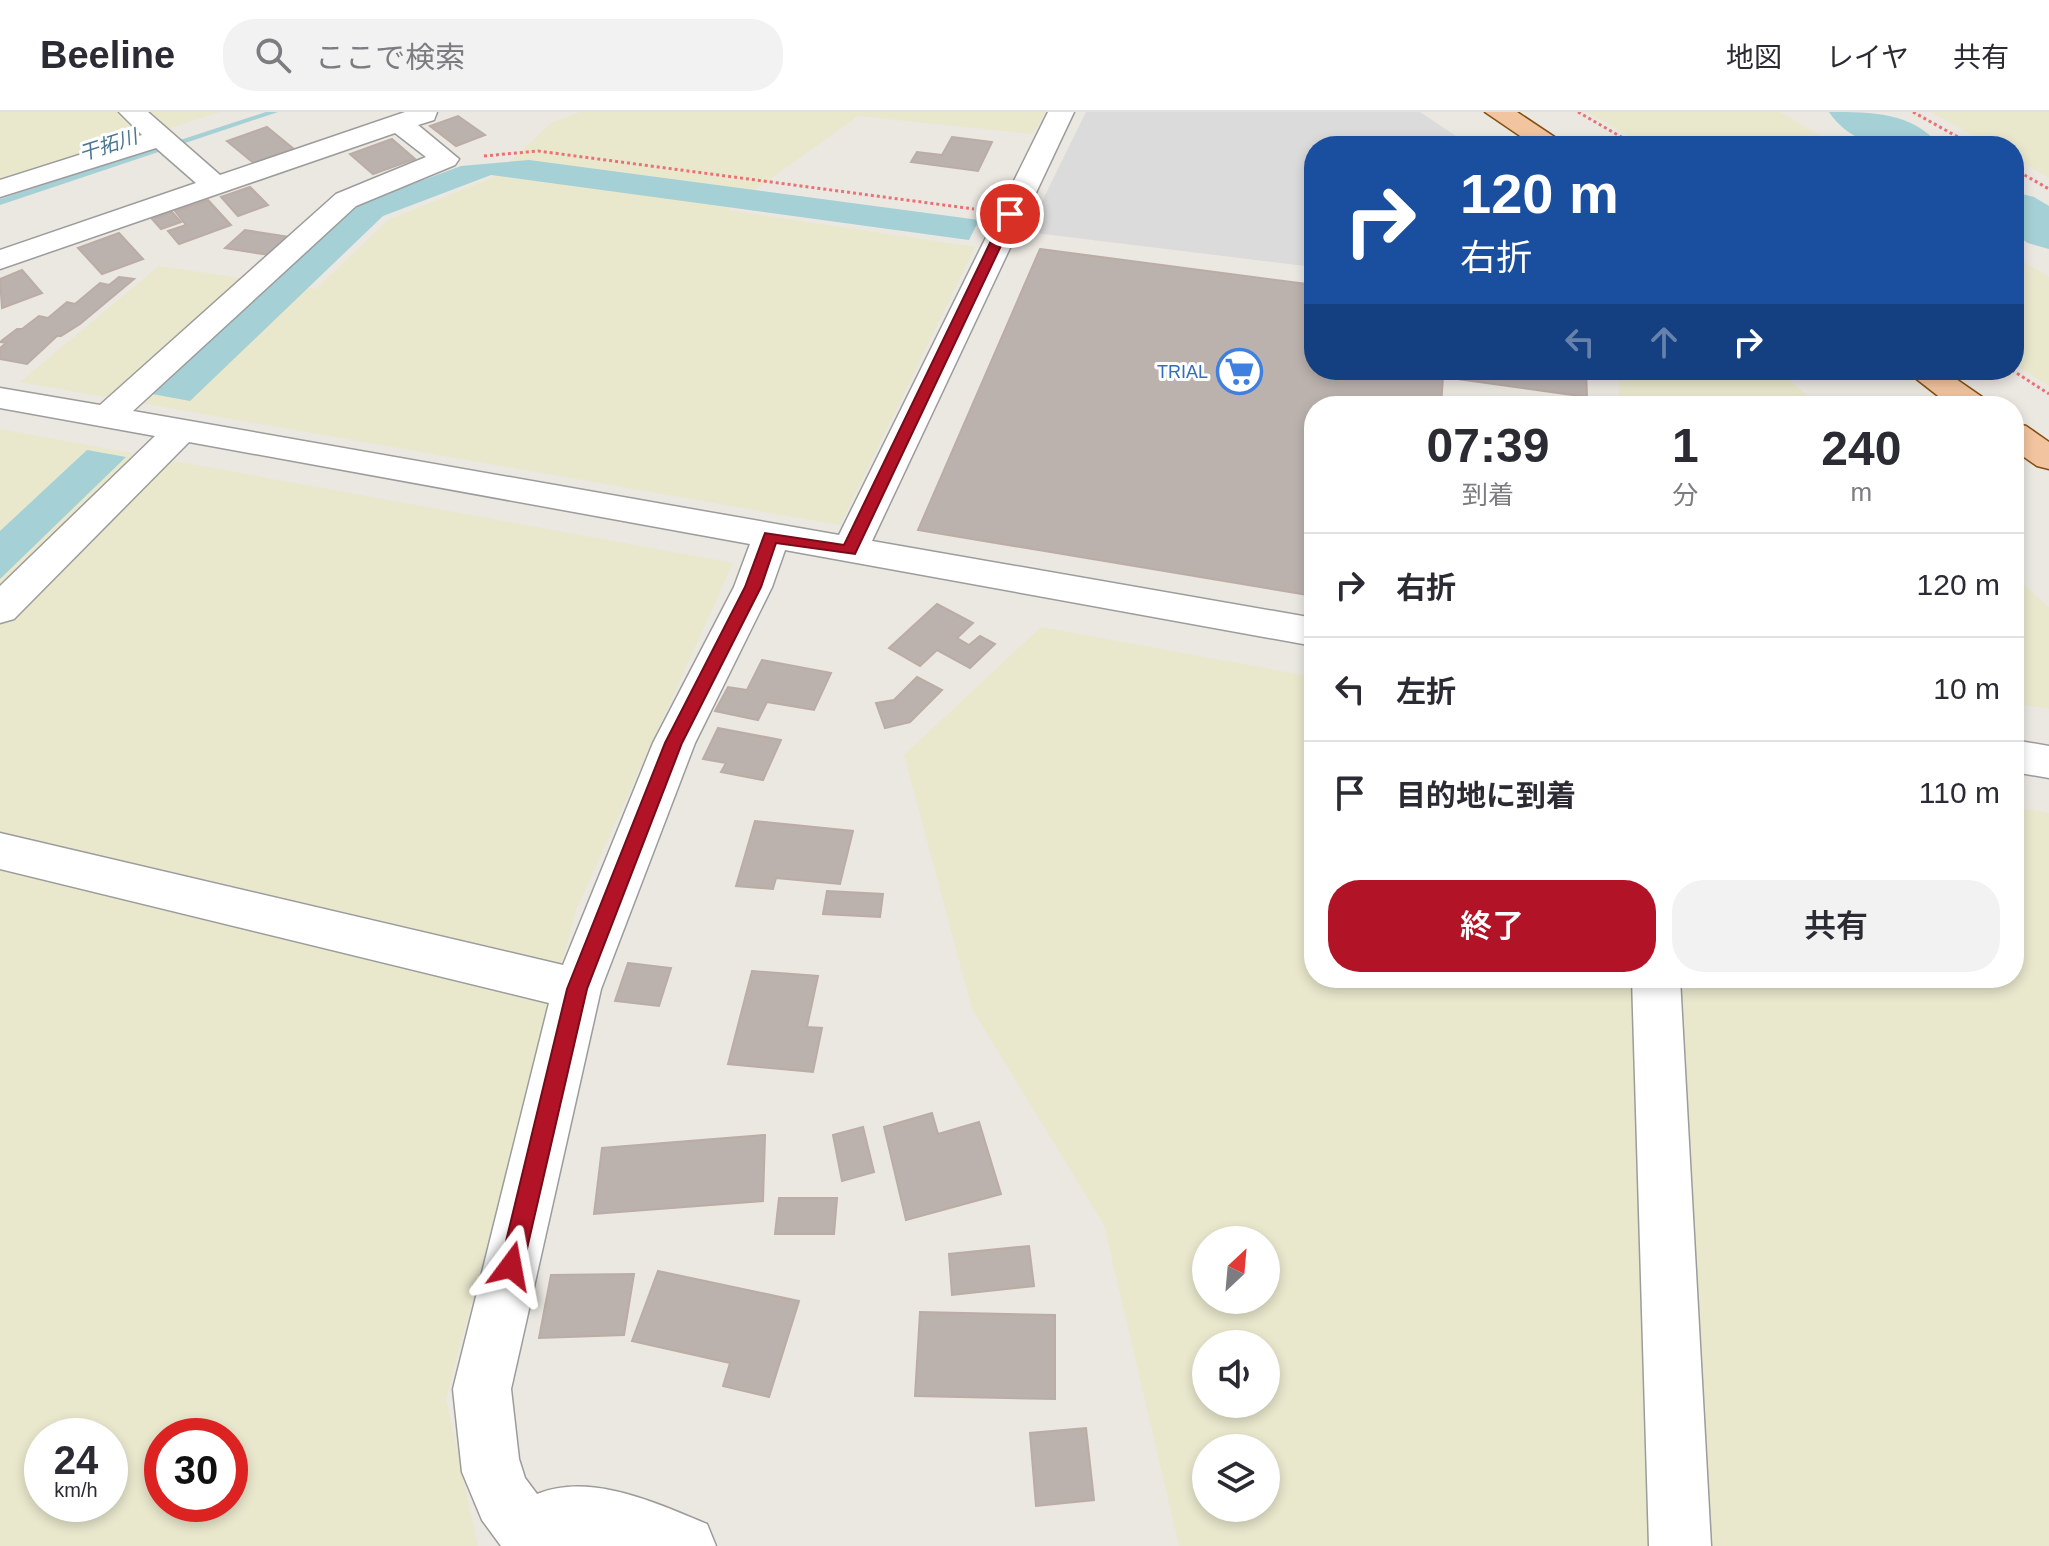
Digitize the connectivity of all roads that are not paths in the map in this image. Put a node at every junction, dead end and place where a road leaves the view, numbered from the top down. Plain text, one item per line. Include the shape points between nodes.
1 (132, 112) edge
2 (430, 112) edge
3 (1061, 112) edge
4 (1498, 112) edge
5 (399, 123) junction
6 (1538, 136) edge
7 (166, 144) junction
8 (214, 185) junction
9 (0, 189) edge
10 (0, 260) edge
11 (1935, 380) edge
12 (1959, 396) edge
13 (0, 398) edge
14 (107, 417) junction
15 (181, 431) junction
16 (2024, 441) edge
17 (2049, 458) edge
18 (771, 537) junction
19 (849, 551) junction
20 (0, 609) edge
21 (1304, 630) edge
22 (2024, 758) edge
23 (2049, 762) edge
24 (0, 851) edge
25 (1656, 988) edge
26 (577, 989) junction
27 (532, 1540) edge
28 (685, 1546) edge
29 (1680, 1546) edge

1 - 7 street
2 - 5 street
3 - 19 street
4 - 6 main road
5 - 8 street
5 - 14 street via 445,159 346,200
7 - 8 street
7 - 9 street
8 - 10 street
11 - 12 main road
13 - 14 street
14 - 15 street
15 - 18 street
15 - 20 street
16 - 17 main road
18 - 19 street
18 - 26 street via 753,587 674,743
19 - 21 street
22 - 23 street
24 - 26 street
25 - 29 street
26 - 27 street via 482,1389 485,1453 505,1503
27 - 28 street via 556,1517 589,1515

